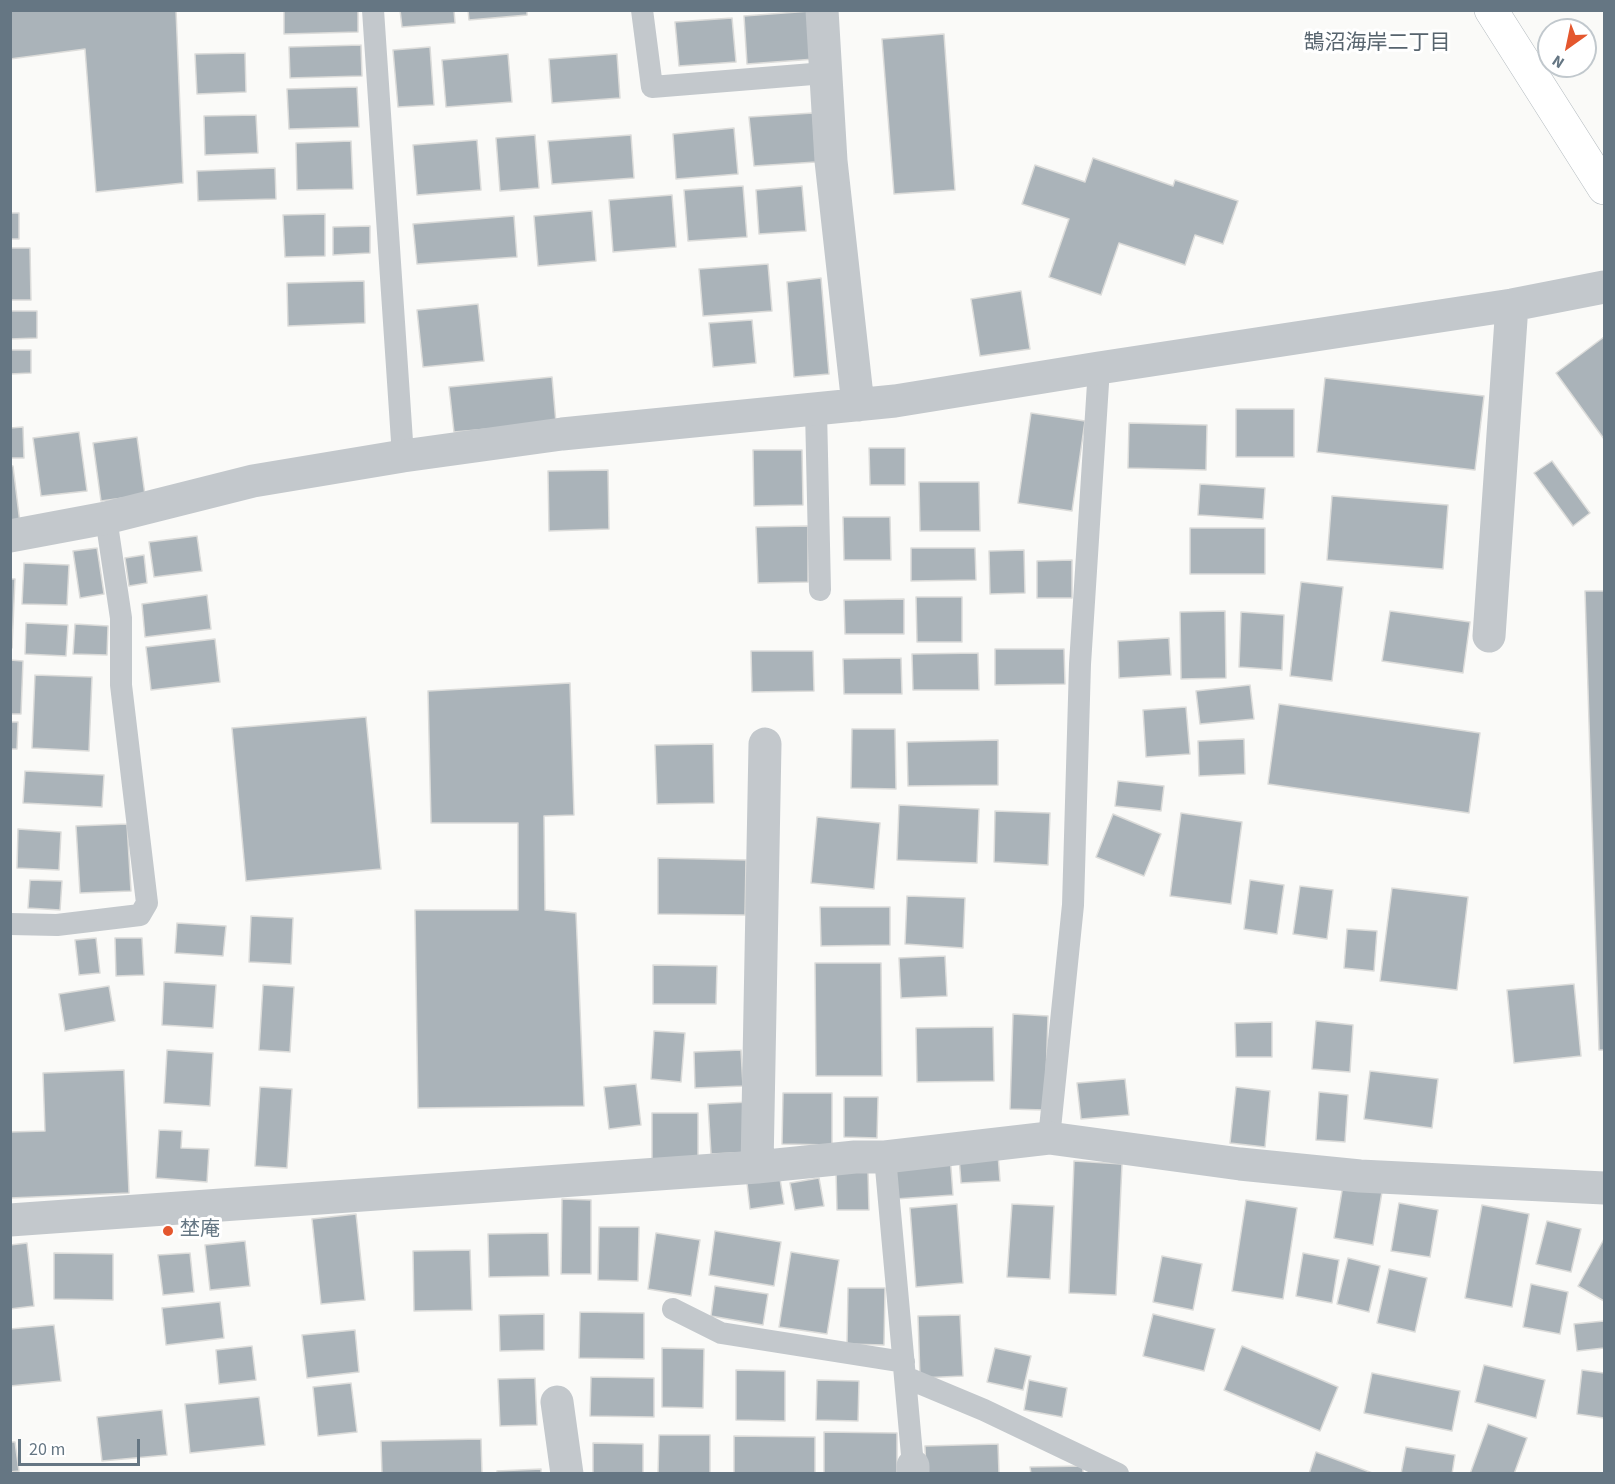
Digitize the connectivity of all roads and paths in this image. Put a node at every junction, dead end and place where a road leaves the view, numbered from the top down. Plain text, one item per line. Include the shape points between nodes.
1 (373, 10) edge
2 (642, 10) edge
3 (822, 10) edge
4 (1491, 10) edge
5 (825, 73) junction
6 (1605, 188) edge
7 (1605, 287) edge
8 (1512, 304) junction
9 (1099, 368) junction
10 (858, 405) junction
11 (816, 410) junction
12 (403, 456) junction
13 (106, 518) junction
14 (10, 536) edge
15 (820, 590) dead end
16 (1489, 636) dead end
17 (765, 744) dead end
18 (10, 924) edge
19 (1049, 1138) junction
20 (885, 1157) junction
21 (757, 1167) junction
22 (1605, 1188) edge
23 (10, 1220) edge
24 (673, 1309) dead end
25 (905, 1369) junction
26 (557, 1402) dead end
27 (913, 1470) edge
28 (567, 1473) edge
29 (1118, 1473) edge

1 - 12 lane
2 - 5 lane via 652,87
3 - 5 street
4 - 6 street
5 - 10 street
7 - 8 street
8 - 9 street
8 - 16 street
9 - 10 street
9 - 19 lane via 1080,664 1073,905
10 - 11 street
11 - 12 street via 562,434
11 - 15 lane
12 - 13 street via 253,481
13 - 14 street
13 - 18 lane via 121,618 121,685 147,903 140,915 57,925
17 - 21 street
19 - 20 street
19 - 22 street via 1338,1174
20 - 21 street
20 - 25 lane
21 - 23 street
24 - 25 lane via 722,1333
25 - 27 lane
25 - 29 lane
26 - 28 street

